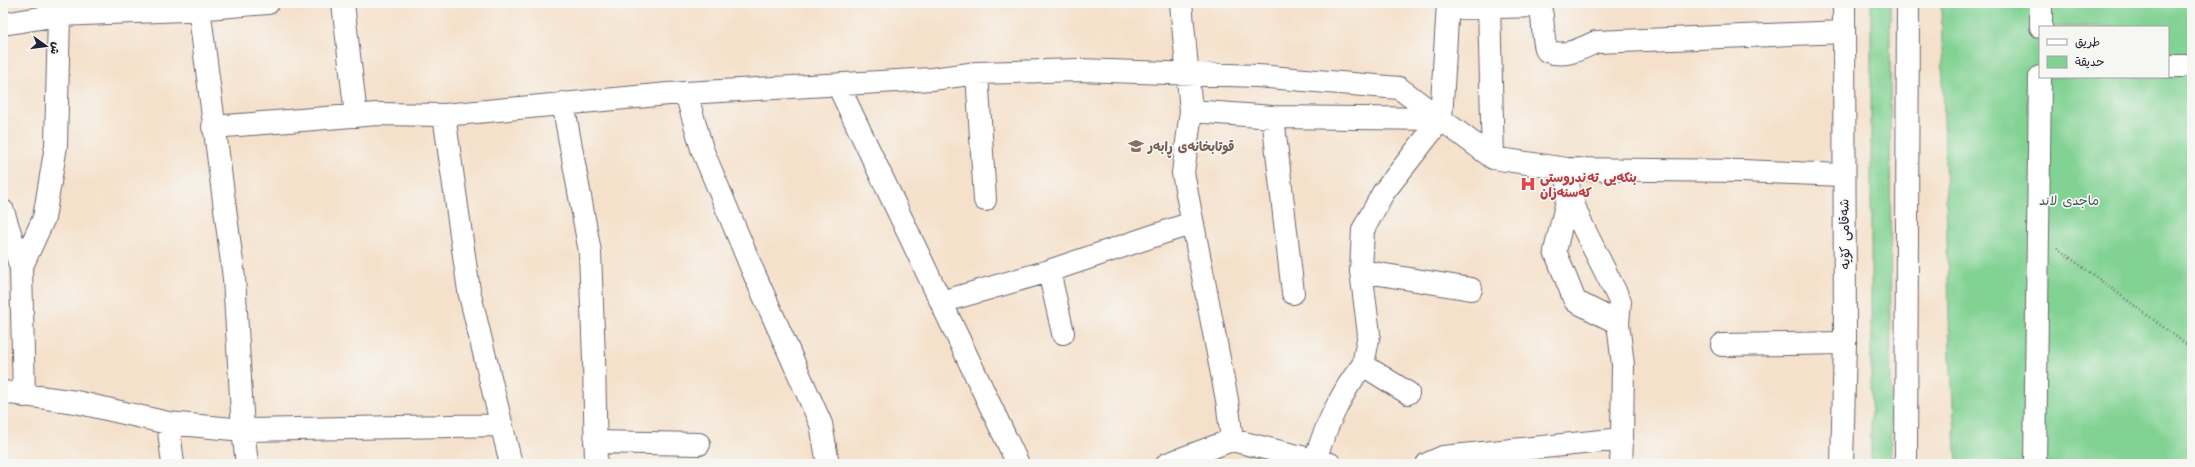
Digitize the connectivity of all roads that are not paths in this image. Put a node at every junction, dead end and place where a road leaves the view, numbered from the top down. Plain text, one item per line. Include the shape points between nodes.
1 (268, 3) edge
2 (344, 3) edge
3 (1181, 3) edge
4 (1844, 3) edge
5 (1908, 3) edge
6 (2042, 3) edge
7 (1448, 6) edge
8 (1489, 6) junction
9 (199, 8) junction
10 (47, 12) edge
11 (3, 24) edge
12 (2041, 26) edge
13 (1844, 32) junction
14 (2169, 66) edge
15 (2192, 66) edge
16 (977, 73) junction
17 (1187, 75) junction
18 (2040, 78) edge
19 (838, 85) junction
20 (686, 94) junction
21 (564, 103) junction
22 (1191, 111) junction
23 (444, 115) junction
24 (356, 116) junction
25 (1273, 117) junction
26 (1441, 119) junction
27 (213, 127) junction
28 (1493, 158) junction
29 (1567, 169) junction
30 (1843, 175) junction
31 (1569, 193) junction
32 (985, 200) dead end
33 (3, 211) edge
34 (1192, 223) junction
35 (21, 268) junction
36 (1049, 271) junction
37 (1361, 271) junction
38 (1471, 289) dead end
39 (1293, 293) dead end
40 (941, 302) junction
41 (1618, 323) junction
42 (1063, 333) dead end
43 (1845, 343) junction
44 (1722, 345) dead end
45 (1363, 365) junction
46 (3, 392) edge
47 (1408, 393) dead end
48 (24, 396) junction
49 (168, 423) junction
50 (501, 425) junction
51 (242, 430) junction
52 (1622, 439) junction
53 (1232, 440) junction
54 (595, 442) junction
55 (699, 444) dead end
56 (1319, 463) edge
57 (173, 464) edge
58 (247, 464) edge
59 (511, 464) edge
60 (596, 464) edge
61 (828, 464) edge
62 (1018, 464) edge
63 (1167, 464) edge
64 (1427, 464) edge
65 (1621, 464) edge
66 (1842, 464) edge
67 (1906, 464) edge
68 (2035, 464) edge

1 - 9 main road
2 - 24 main road
3 - 17 main road
4 - 13 main road, شەقامی کۆیە
5 - 67 main road
6 - 12 main road
7 - 8 main road
7 - 26 main road
8 - 13 main road via 1538,6 1542,12 1543,43 1547,51 1555,54 1575,51 1596,42
8 - 28 main road
9 - 10 main road
9 - 27 main road
10 - 11 main road
10 - 35 main road via 56,146 44,218
13 - 30 main road, شەقامی کۆیە
14 - 15 main road
16 - 17 main road via 1078,70
16 - 19 main road via 932,79
16 - 32 main road
17 - 22 main road
17 - 26 main road via 1258,76 1399,88
18 - 68 main road
19 - 20 main road
19 - 40 main road
20 - 21 main road
20 - 61 main road via 702,149 821,424
21 - 23 main road
21 - 54 main road via 590,252
22 - 25 main road
22 - 34 main road via 1183,173
23 - 24 main road
23 - 50 main road via 469,291
24 - 27 main road
25 - 26 main road
25 - 39 main road
26 - 28 main road
26 - 37 main road via 1405,162 1370,214 1361,242
27 - 51 main road via 234,278
28 - 29 main road
29 - 30 main road
29 - 31 main road
30 - 43 main road, شەقامی کۆیە
31 - 41 main road via 1580,221 1620,301
31 - 41 main road via 1555,251 1575,300
33 - 35 main road
34 - 36 main road
34 - 53 main road via 1227,400
35 - 48 main road
36 - 40 main road
36 - 42 main road
37 - 38 main road
37 - 45 main road via 1369,334
40 - 62 main road
41 - 52 main road via 1623,365
43 - 44 main road
43 - 66 main road, شەقامی کۆیە
45 - 47 main road
45 - 56 main road via 1352,378
46 - 48 main road
48 - 49 main road via 76,402
49 - 51 main road
49 - 57 main road
50 - 51 main road
50 - 59 main road
51 - 58 main road
52 - 64 main road via 1443,457
52 - 65 main road
53 - 56 main road
53 - 63 main road
54 - 55 main road
54 - 60 main road

